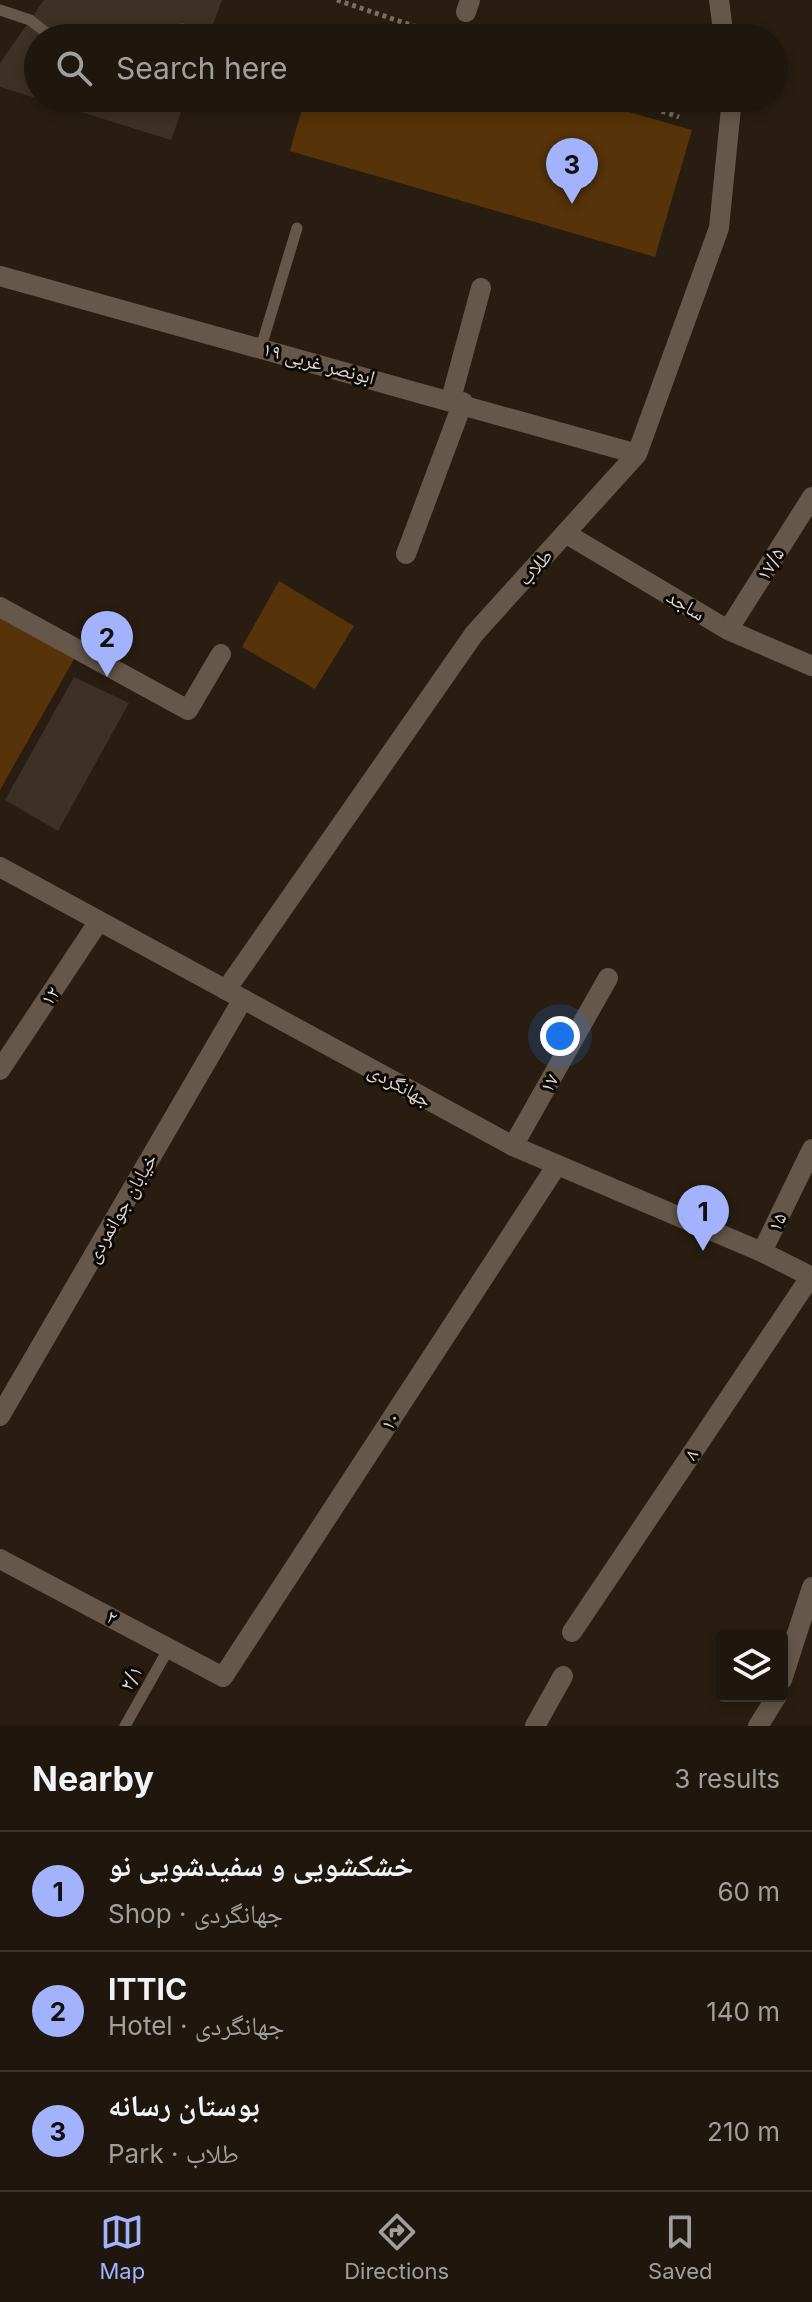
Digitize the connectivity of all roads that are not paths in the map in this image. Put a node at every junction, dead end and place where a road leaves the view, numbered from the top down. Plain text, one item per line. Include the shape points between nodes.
1 (719, 0) edge
2 (0, 10) edge
3 (35, 24) edge
4 (722, 24) edge
5 (731, 112) edge
6 (297, 228) dead end
7 (0, 276) edge
8 (481, 288) dead end
9 (261, 347) junction
10 (457, 401) junction
11 (637, 454) junction
12 (812, 497) edge
13 (565, 533) junction
14 (406, 554) dead end
15 (0, 607) edge
16 (728, 630) junction
17 (221, 654) dead end
18 (812, 666) edge
19 (0, 867) edge
20 (99, 921) junction
21 (608, 978) dead end
22 (234, 994) junction
23 (0, 1070) edge
24 (513, 1146) junction
25 (812, 1149) edge
26 (557, 1165) junction
27 (762, 1252) junction
28 (812, 1276) edge
29 (0, 1416) edge
30 (0, 1559) edge
31 (812, 1587) edge
32 (572, 1632) dead end
33 (169, 1648) junction
34 (788, 1661) edge
35 (563, 1676) dead end
36 (223, 1677) joint
37 (773, 1702) edge
38 (125, 1726) edge
39 (535, 1726) edge
40 (758, 1726) edge

1 - 4 street
2 - 3 lane
5 - 11 street, طلاب via 719,228
6 - 9 lane
7 - 9 street, ابونصر غربی ۱۹
8 - 10 street
9 - 10 street, ابونصر غربی ۱۹
10 - 11 street, ابونصر غربی ۱۹
10 - 14 street
11 - 13 street, طلاب
12 - 16 street, ۱۷/۵
13 - 16 street, ساجد
13 - 22 street, طلاب via 474,634
15 - 17 street via 188,710
16 - 18 street, ساجد
19 - 20 street, جهانگردی
20 - 22 street, جهانگردی
20 - 23 street, ۱۲
21 - 24 street, ۱۷
22 - 24 street, جهانگردی
22 - 29 street, خیابان جوانمردی
24 - 26 street, جهانگردی
25 - 27 street, ۱۵
26 - 27 street, جهانگردی
26 - 36 street, ۱۰
27 - 28 street, جهانگردی
28 - 32 street, ۸
30 - 33 street, ۲
31 - 34 street
33 - 36 street, ۲
33 - 38 lane, ۲/۱
35 - 39 street
37 - 40 street

